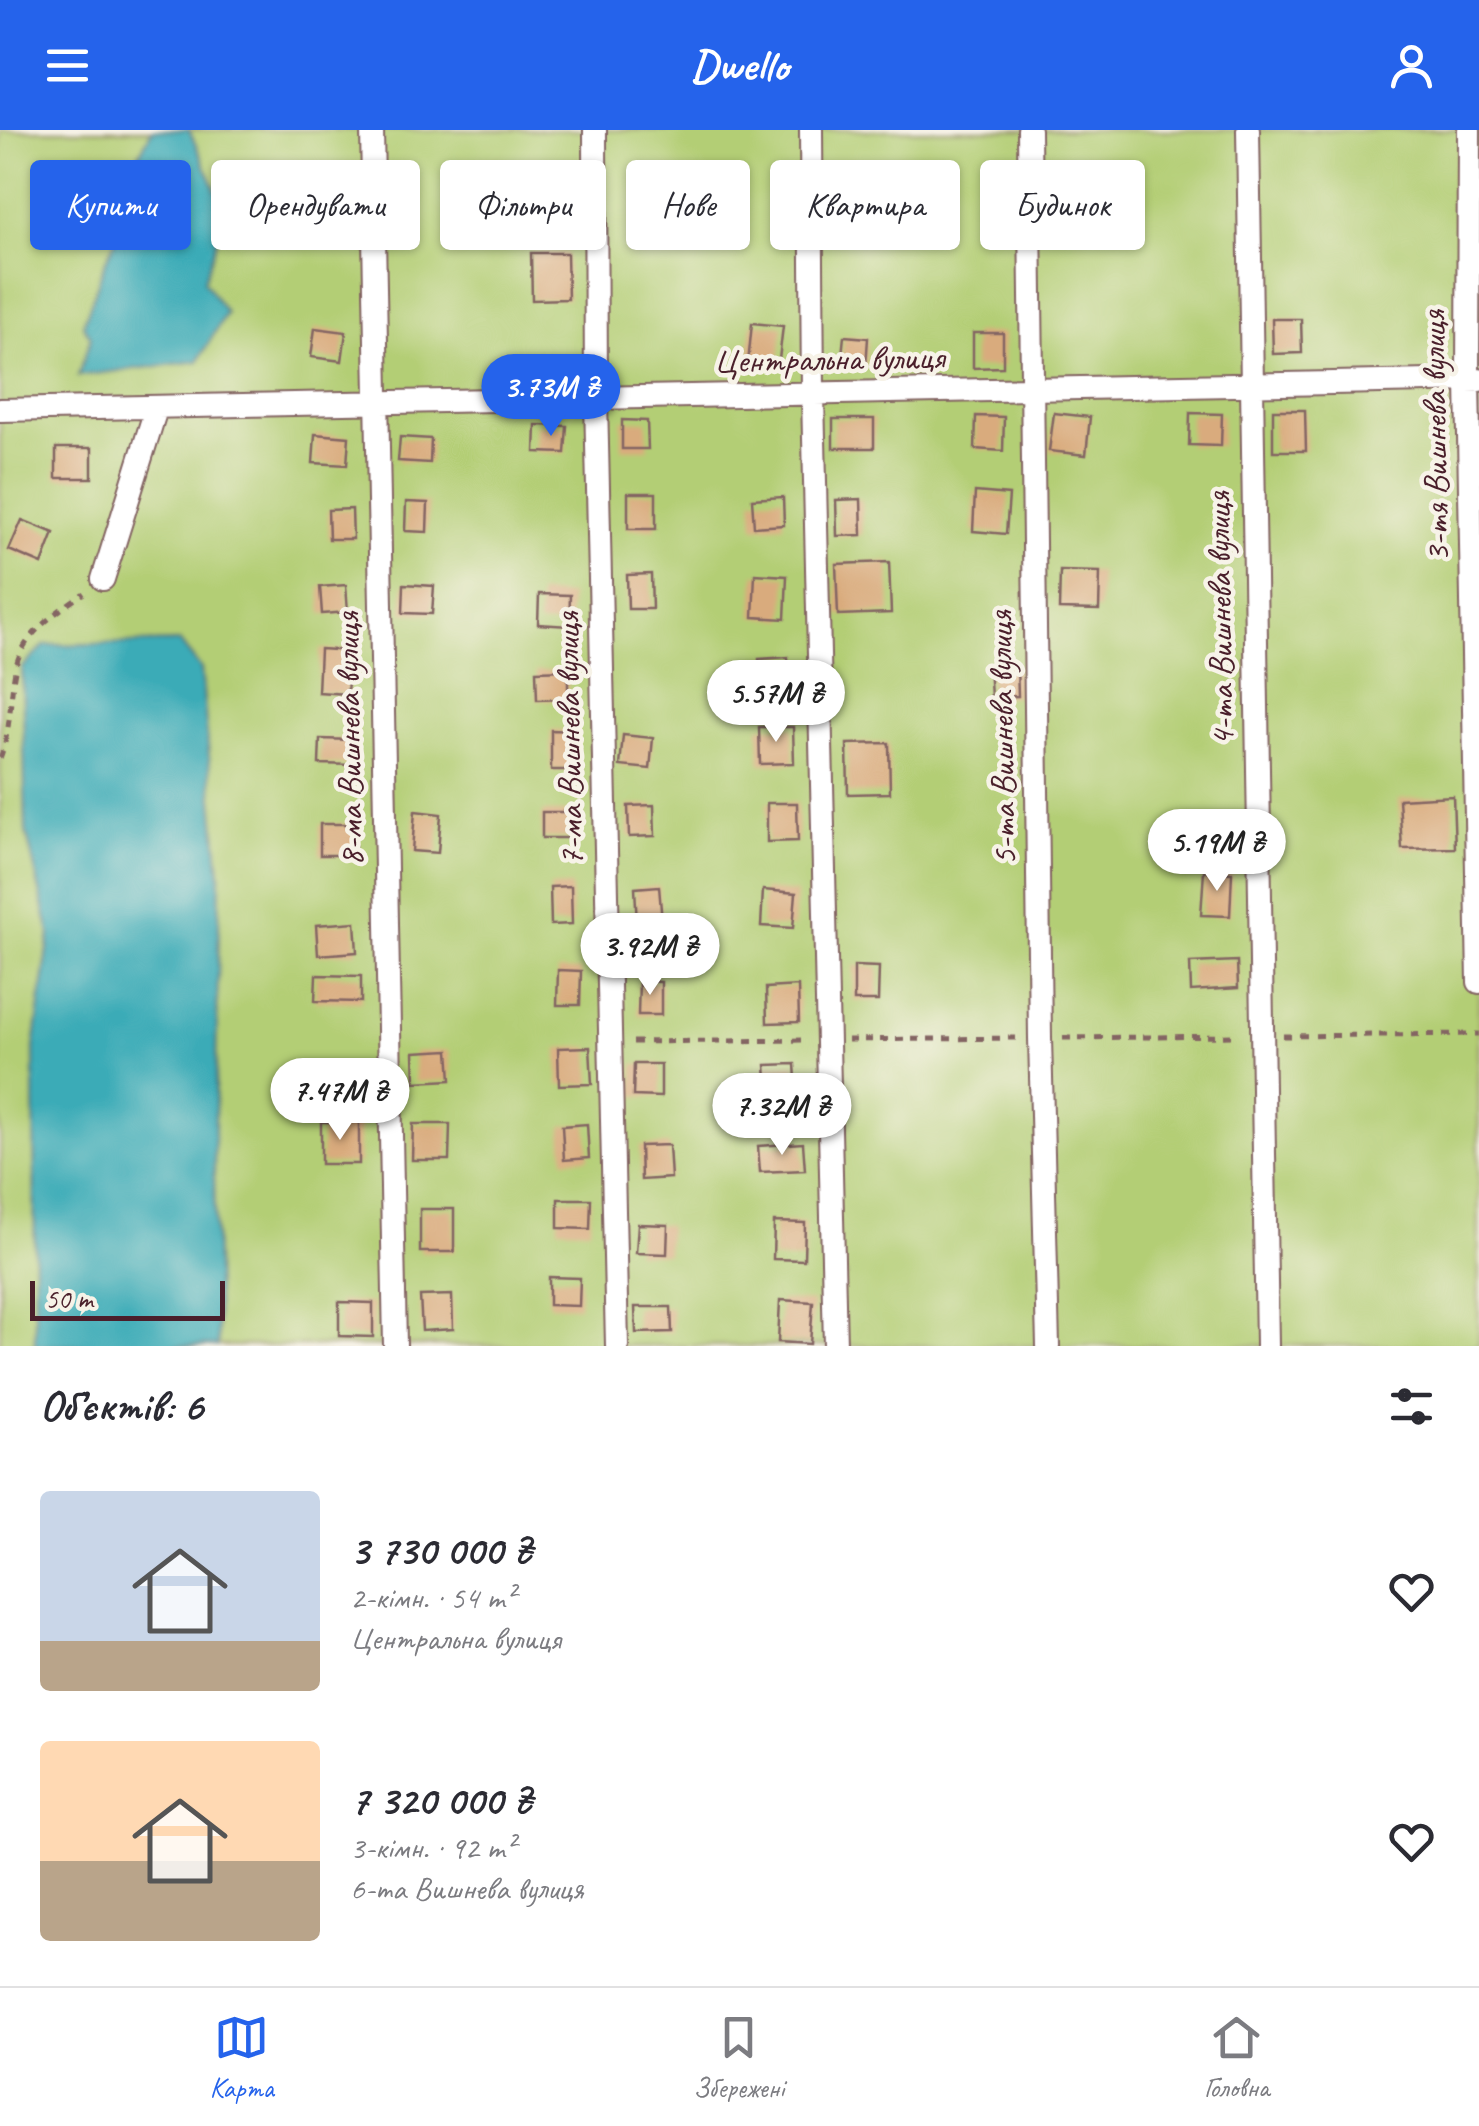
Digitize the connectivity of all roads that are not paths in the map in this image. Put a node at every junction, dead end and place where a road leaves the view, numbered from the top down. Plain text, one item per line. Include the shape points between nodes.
1 (372, 130) edge
2 (594, 130) edge
3 (811, 130) edge
4 (1029, 130) edge
5 (1248, 130) edge
6 (1469, 130) edge
7 (1474, 381) edge
8 (1252, 385) junction
9 (1033, 390) junction
10 (813, 395) junction
11 (596, 399) junction
12 (378, 404) junction
13 (156, 409) junction
14 (0, 410) edge
15 (103, 579) road end
16 (1479, 982) edge
17 (395, 1346) edge
18 (617, 1346) edge
19 (835, 1346) edge
20 (1048, 1346) edge
21 (1267, 1346) edge

1 - 12 street, 8-ма Вишнева вулиця
2 - 11 street, 7-ма Вишнева вулиця
3 - 10 street
4 - 9 street, 5-та Вишнева вулиця
5 - 8 street, 4-та Вишнева вулиця
6 - 7 street, 3-тя Вишнева вулиця
7 - 8 street, Центральна вулиця
7 - 16 street, 3-тя Вишнева вулиця
8 - 9 street, Центральна вулиця
8 - 21 street, 4-та Вишнева вулиця
9 - 10 street, Центральна вулиця
9 - 20 street, 5-та Вишнева вулиця
10 - 11 street, Центральна вулиця
10 - 19 street
11 - 12 street, Центральна вулиця
11 - 18 street, 7-ма Вишнева вулиця
12 - 13 street, Центральна вулиця
12 - 17 street, 8-ма Вишнева вулиця
13 - 14 street, Центральна вулиця
13 - 15 street

